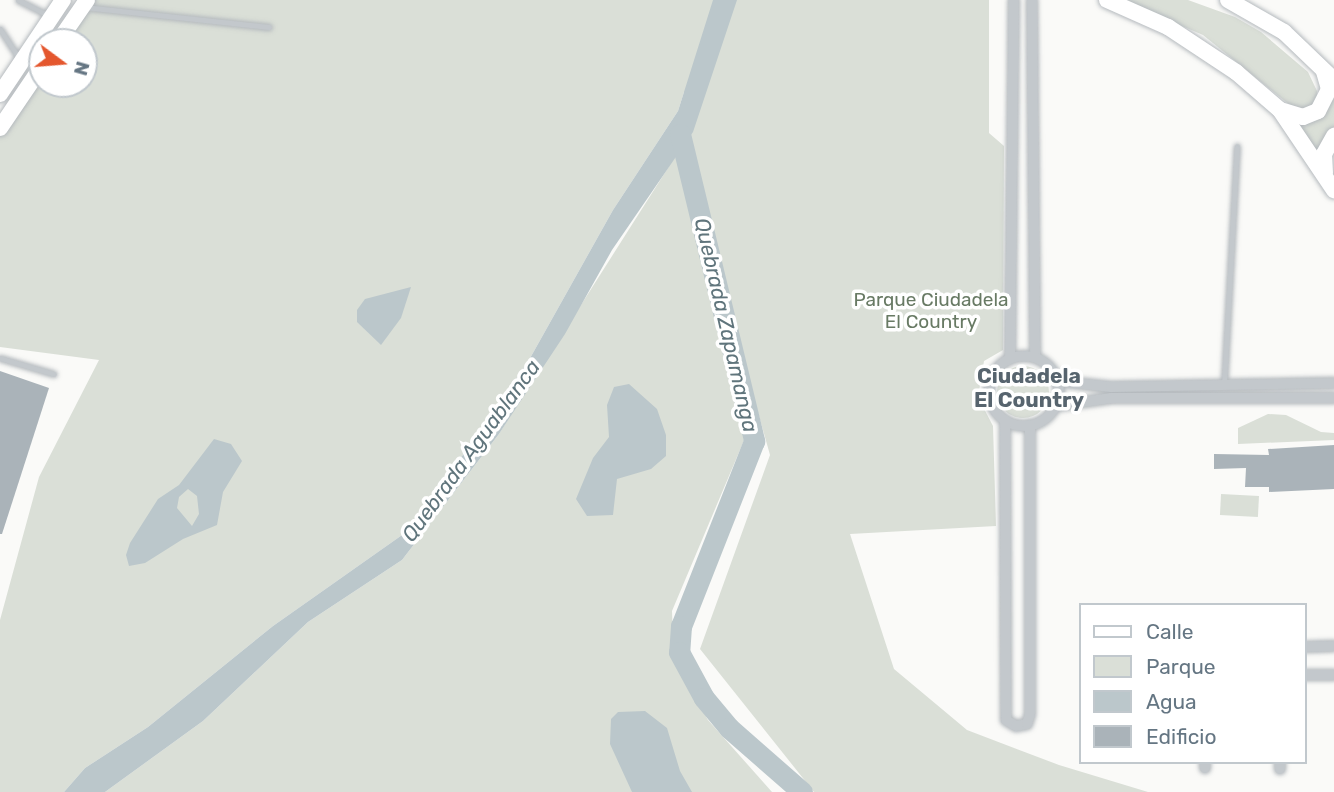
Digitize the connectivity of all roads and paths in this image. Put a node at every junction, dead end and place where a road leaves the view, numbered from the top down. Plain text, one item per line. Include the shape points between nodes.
1 (18, 0) edge
2 (64, 0) edge
3 (1014, 0) edge
4 (1032, 0) edge
5 (1107, 0) edge
6 (1228, 0) edge
7 (85, 2) edge
8 (52, 17) junction
9 (269, 27) dead end
10 (67, 28) edge
11 (0, 29) edge
12 (21, 64) junction
13 (1320, 66) junction
14 (1334, 80) edge
15 (28, 87) edge
16 (0, 94) edge
17 (1280, 110) junction
18 (0, 128) edge
19 (1334, 136) edge
20 (1237, 146) dead end
21 (1325, 173) junction
22 (1334, 190) edge
23 (1035, 357) junction
24 (0, 358) edge
25 (1010, 359) junction
26 (54, 374) dead end
27 (1057, 381) junction
28 (1334, 383) edge
29 (1224, 385) junction
30 (1203, 386) junction
31 (1204, 398) junction
32 (1334, 398) edge
33 (1055, 405) junction
34 (1005, 420) junction
35 (1030, 425) junction
36 (1334, 646) edge
37 (1306, 647) edge
38 (1306, 675) edge
39 (1334, 675) edge

1 - 8 lane
2 - 8 main road
3 - 25 street
4 - 23 street
5 - 17 main road via 1198,44
6 - 13 main road via 1284,32
7 - 9 lane
7 - 10 main road
8 - 12 main road
11 - 12 lane via 16,47
12 - 16 main road
13 - 14 main road
13 - 17 main road via 1328,81 1324,105 1303,117
15 - 18 main road
17 - 21 main road
19 - 21 main road via 1324,154
20 - 29 lane
21 - 22 main road
23 - 25 street
23 - 27 street via 1049,366
24 - 26 lane
25 - 34 street via 997,369 989,392 994,408
27 - 30 street via 1111,387
27 - 33 street
28 - 29 street
29 - 30 street
30 - 31 lane
31 - 32 street
31 - 33 street via 1092,398
33 - 35 street via 1045,419
34 - 35 street
34 - 35 street via 1006,720 1016,726 1027,724 1030,714
36 - 37 street
38 - 39 street

